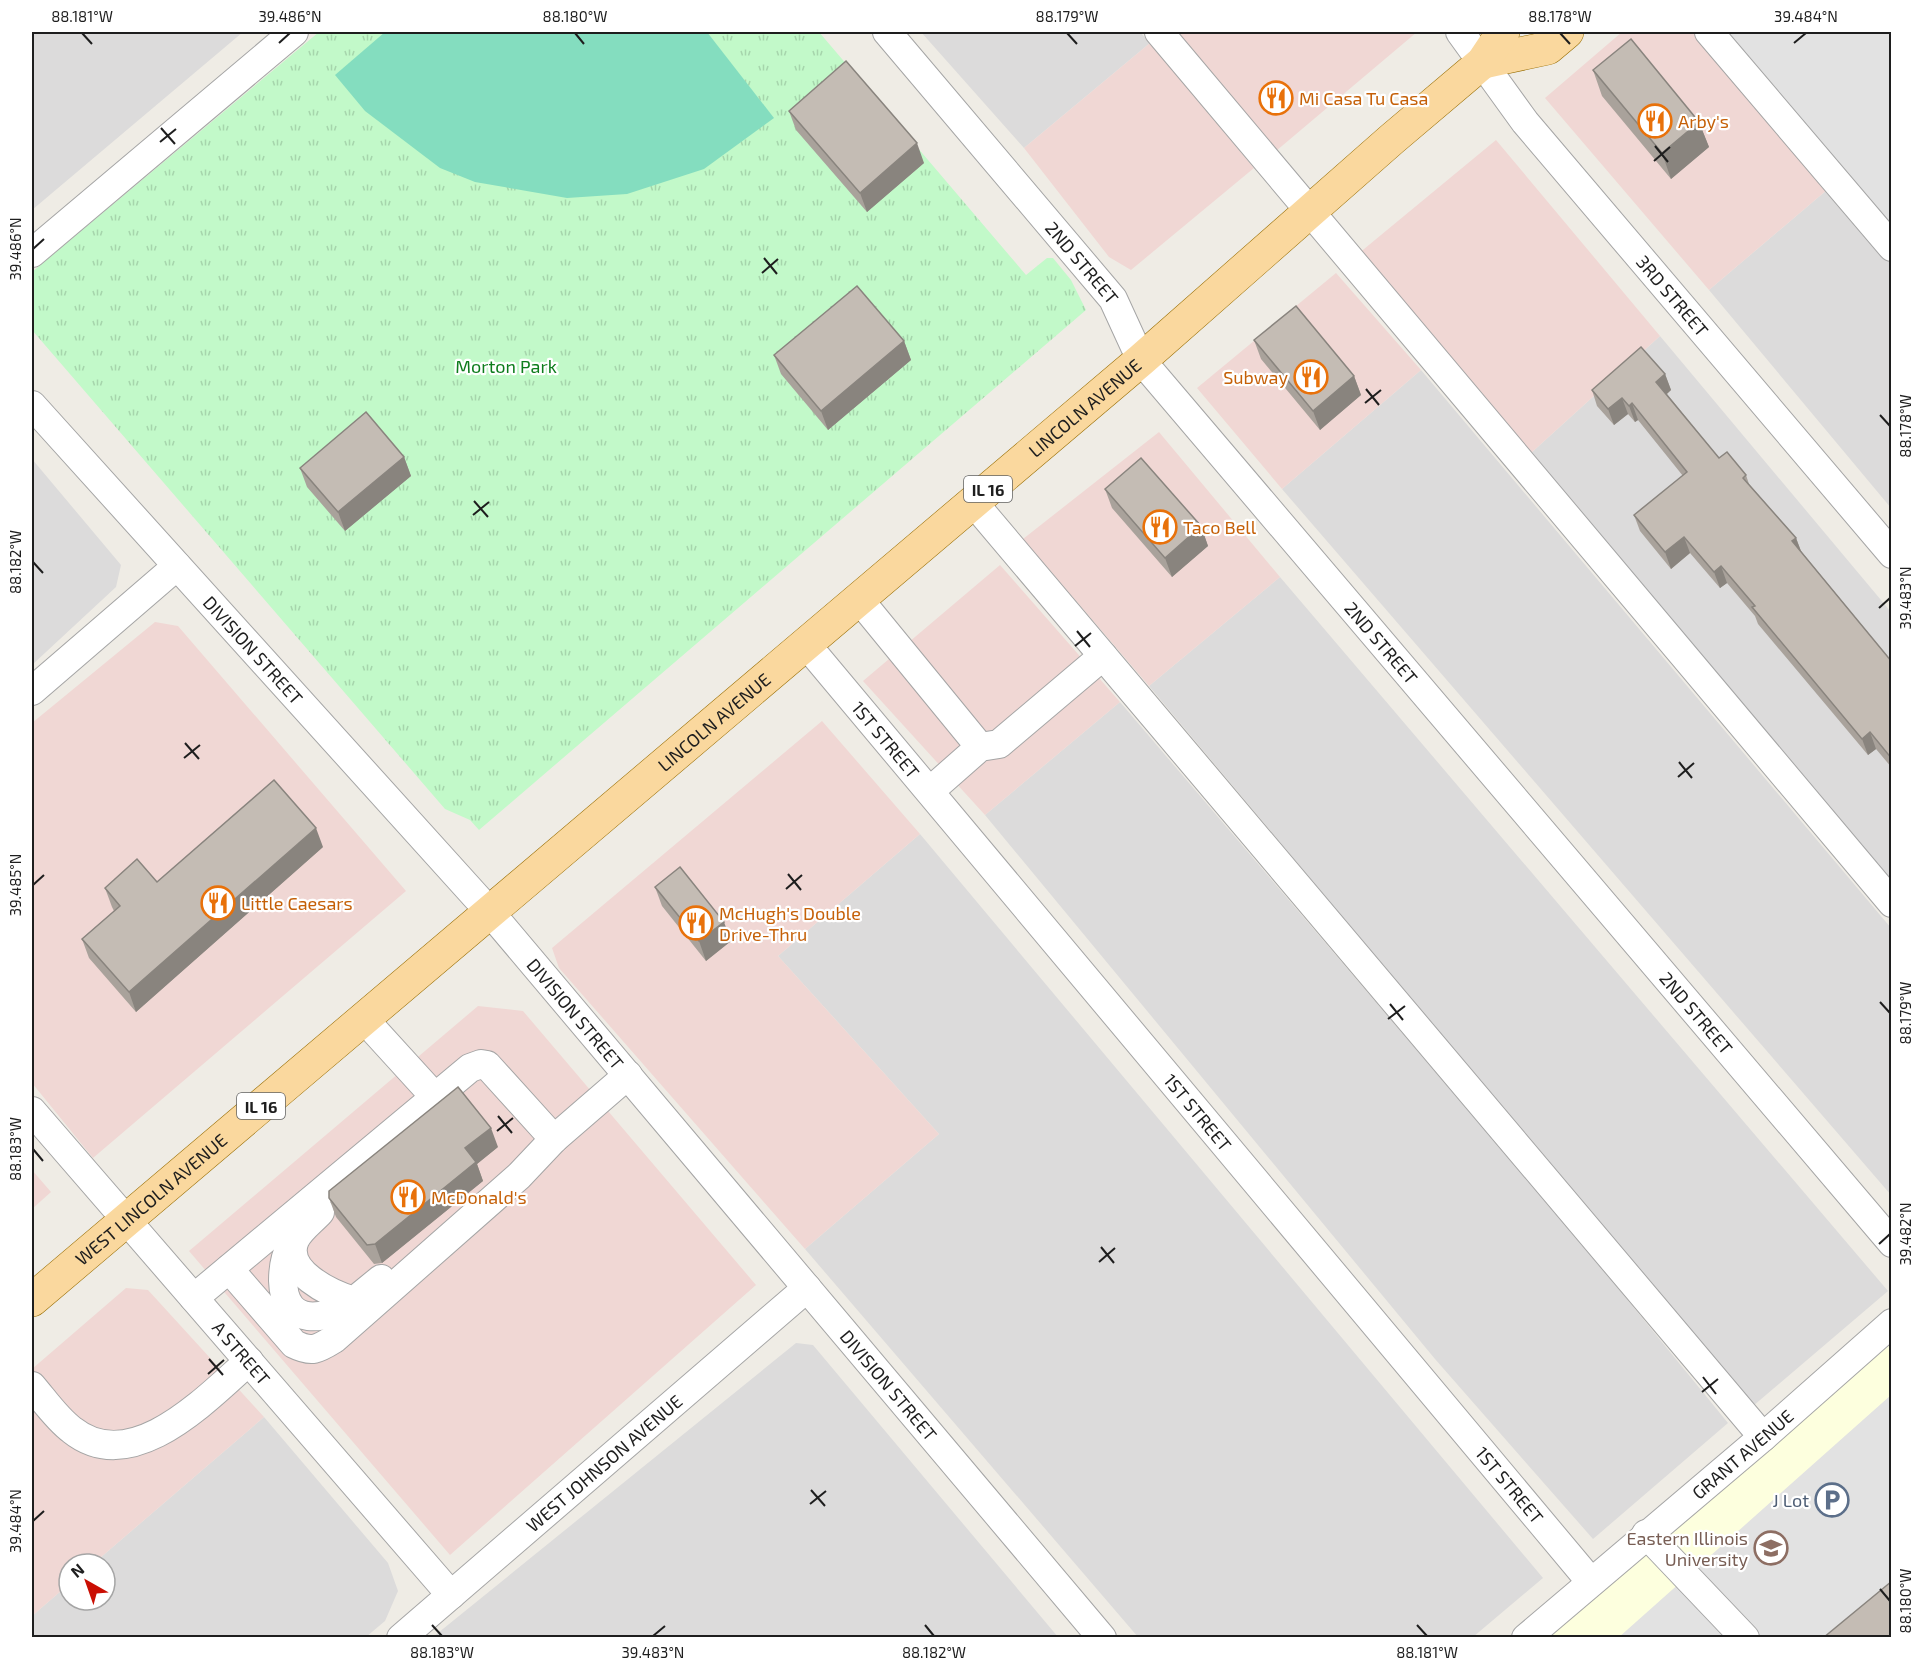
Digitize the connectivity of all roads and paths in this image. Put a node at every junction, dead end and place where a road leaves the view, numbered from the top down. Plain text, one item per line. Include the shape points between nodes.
1 (294, 32) edge
2 (887, 32) edge
3 (1159, 32) edge
4 (1460, 32) edge
5 (1503, 32) edge
6 (1567, 32) edge
7 (1709, 32) edge
8 (1483, 62) junction
9 (1310, 212) junction
10 (1892, 247) edge
11 (32, 253) edge
12 (1141, 360) junction
13 (32, 405) edge
14 (973, 502) junction
15 (1892, 554) edge
16 (177, 566) junction
17 (858, 598) junction
18 (805, 643) junction
19 (1095, 662) junction
20 (32, 691) edge
21 (980, 747) junction
22 (930, 791) junction
23 (1892, 903) edge
24 (489, 911) junction
25 (363, 1018) junction
26 (628, 1075) junction
27 (435, 1097) junction
28 (32, 1111) edge
29 (554, 1138) junction
30 (363, 1157) junction
31 (519, 1176) junction
32 (127, 1220) junction
33 (1892, 1243) edge
34 (229, 1269) junction
35 (807, 1288) junction
36 (194, 1298) junction
37 (32, 1300) edge
38 (1892, 1323) edge
39 (249, 1361) junction
40 (33, 1389) edge
41 (1763, 1437) junction
42 (1646, 1534) junction
43 (1591, 1582) junction
44 (451, 1595) junction
45 (402, 1638) edge
46 (1102, 1638) edge
47 (1526, 1638) edge
48 (1745, 1638) edge

1 - 11 street
2 - 12 street, 2ND STREET via 1113,299
3 - 9 street
4 - 8 street, 3RD STREET
5 - 8 main road, LINCOLN AVENUE / IL 16
6 - 8 main road, LINCOLN AVENUE / IL 16 via 1548,48
7 - 10 street
8 - 9 main road, LINCOLN AVENUE / IL 16
8 - 15 street, 3RD STREET via 1525,122
9 - 12 main road, LINCOLN AVENUE / IL 16
9 - 23 street
12 - 14 main road, LINCOLN AVENUE / IL 16
12 - 33 street, 2ND STREET
13 - 16 street, DIVISION STREET
14 - 17 main road, LINCOLN AVENUE / IL 16
14 - 19 street via 1015,552
16 - 20 street
16 - 24 street, DIVISION STREET
17 - 18 main road, LINCOLN AVENUE / IL 16
17 - 21 street
18 - 22 street, 1ST STREET
18 - 24 main road, LINCOLN AVENUE / IL 16
19 - 21 street via 999,744
19 - 41 street
21 - 22 street
22 - 43 street, 1ST STREET
24 - 25 main road, WEST LINCOLN AVENUE / IL 16
24 - 26 street, DIVISION STREET
25 - 27 street
25 - 32 main road, WEST LINCOLN AVENUE / IL 16
26 - 29 street
26 - 35 street, DIVISION STREET
27 - 29 street via 470,1068 487,1065
27 - 30 street
28 - 32 street, A STREET
29 - 31 street
30 - 31 street via 355,1174 303,1228 294,1241 293,1256 298,1268 312,1280 354,1300 486,1190 506,1178
30 - 34 street
31 - 34 street via 318,1349 306,1350 294,1344
32 - 36 street, A STREET
32 - 37 main road, WEST LINCOLN AVENUE / IL 16
34 - 36 street
35 - 44 street, WEST JOHNSON AVENUE
35 - 46 street, DIVISION STREET
36 - 39 street, A STREET
38 - 41 street, GRANT AVENUE
39 - 40 street via 188,1415 149,1437 119,1446 100,1445 72,1431
39 - 44 street, A STREET
41 - 42 street, GRANT AVENUE
42 - 43 street, GRANT AVENUE
42 - 48 street
43 - 47 street, GRANT AVENUE
44 - 45 street, WEST JOHNSON AVENUE

